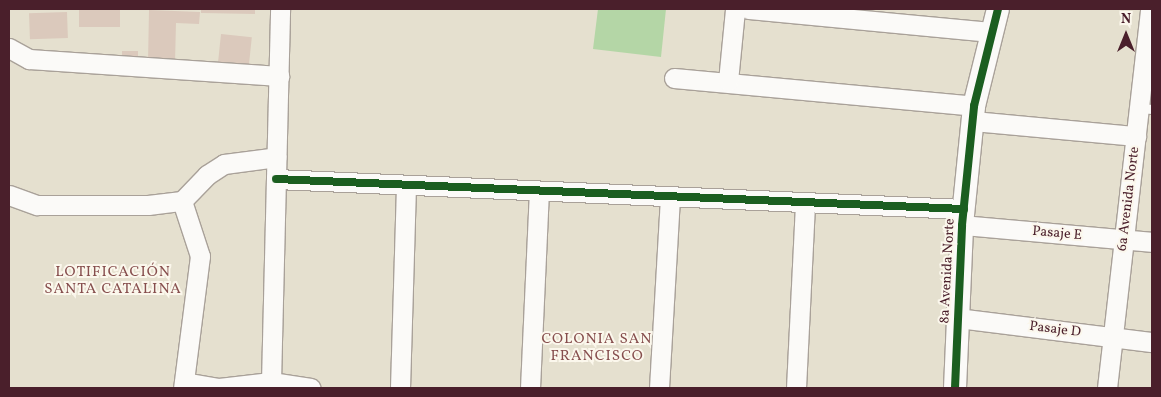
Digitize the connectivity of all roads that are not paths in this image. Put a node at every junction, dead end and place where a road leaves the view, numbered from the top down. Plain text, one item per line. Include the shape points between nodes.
1 (280, 9) edge
2 (735, 9) edge
3 (748, 9) edge
4 (998, 9) edge
5 (1150, 9) edge
6 (992, 32) junction
7 (9, 48) edge
8 (279, 76) junction
9 (674, 78) dead end
10 (728, 81) junction
11 (1146, 109) edge
12 (974, 113) junction
13 (1136, 136) junction
14 (277, 156) junction
15 (276, 179) junction
16 (406, 186) junction
17 (539, 192) junction
18 (9, 195) edge
19 (670, 197) junction
20 (182, 201) junction
21 (805, 202) junction
22 (963, 217) junction
23 (1124, 240) junction
24 (1152, 242) edge
25 (958, 318) junction
26 (1112, 338) junction
27 (1152, 342) edge
28 (271, 382) junction
29 (184, 385) edge
30 (218, 388) edge
31 (311, 388) edge
32 (400, 388) edge
33 (530, 388) edge
34 (659, 388) edge
35 (796, 388) edge
36 (955, 388) edge
37 (1107, 388) edge

1 - 8 street
2 - 10 street
3 - 6 street
4 - 6 street, 8a Avenida Norte
5 - 11 street, 6a Avenida Norte
6 - 12 street, 8a Avenida Norte
7 - 8 street via 29,59
8 - 14 street
9 - 10 street
10 - 12 street
11 - 13 street, 6a Avenida Norte
12 - 13 street
12 - 22 street, 8a Avenida Norte
13 - 23 street, 6a Avenida Norte
14 - 15 street
14 - 20 street via 224,164 207,174
15 - 16 street, Pasaje E
15 - 28 street
16 - 17 street, Pasaje E
16 - 32 street
17 - 19 street, Pasaje E
17 - 33 street
18 - 20 street via 37,205 148,205
19 - 21 street, Pasaje E
19 - 34 street
20 - 29 street via 200,256
21 - 22 street, Pasaje E
21 - 35 street
22 - 23 street, Pasaje E
22 - 25 street, 8a Avenida Norte
23 - 24 street, Pasaje E
23 - 26 street, 6a Avenida Norte
25 - 26 street, Pasaje D
25 - 36 street, 8a Avenida Norte
26 - 27 street, Pasaje D
26 - 37 street, 6a Avenida Norte
28 - 30 street
28 - 31 street
29 - 30 street

